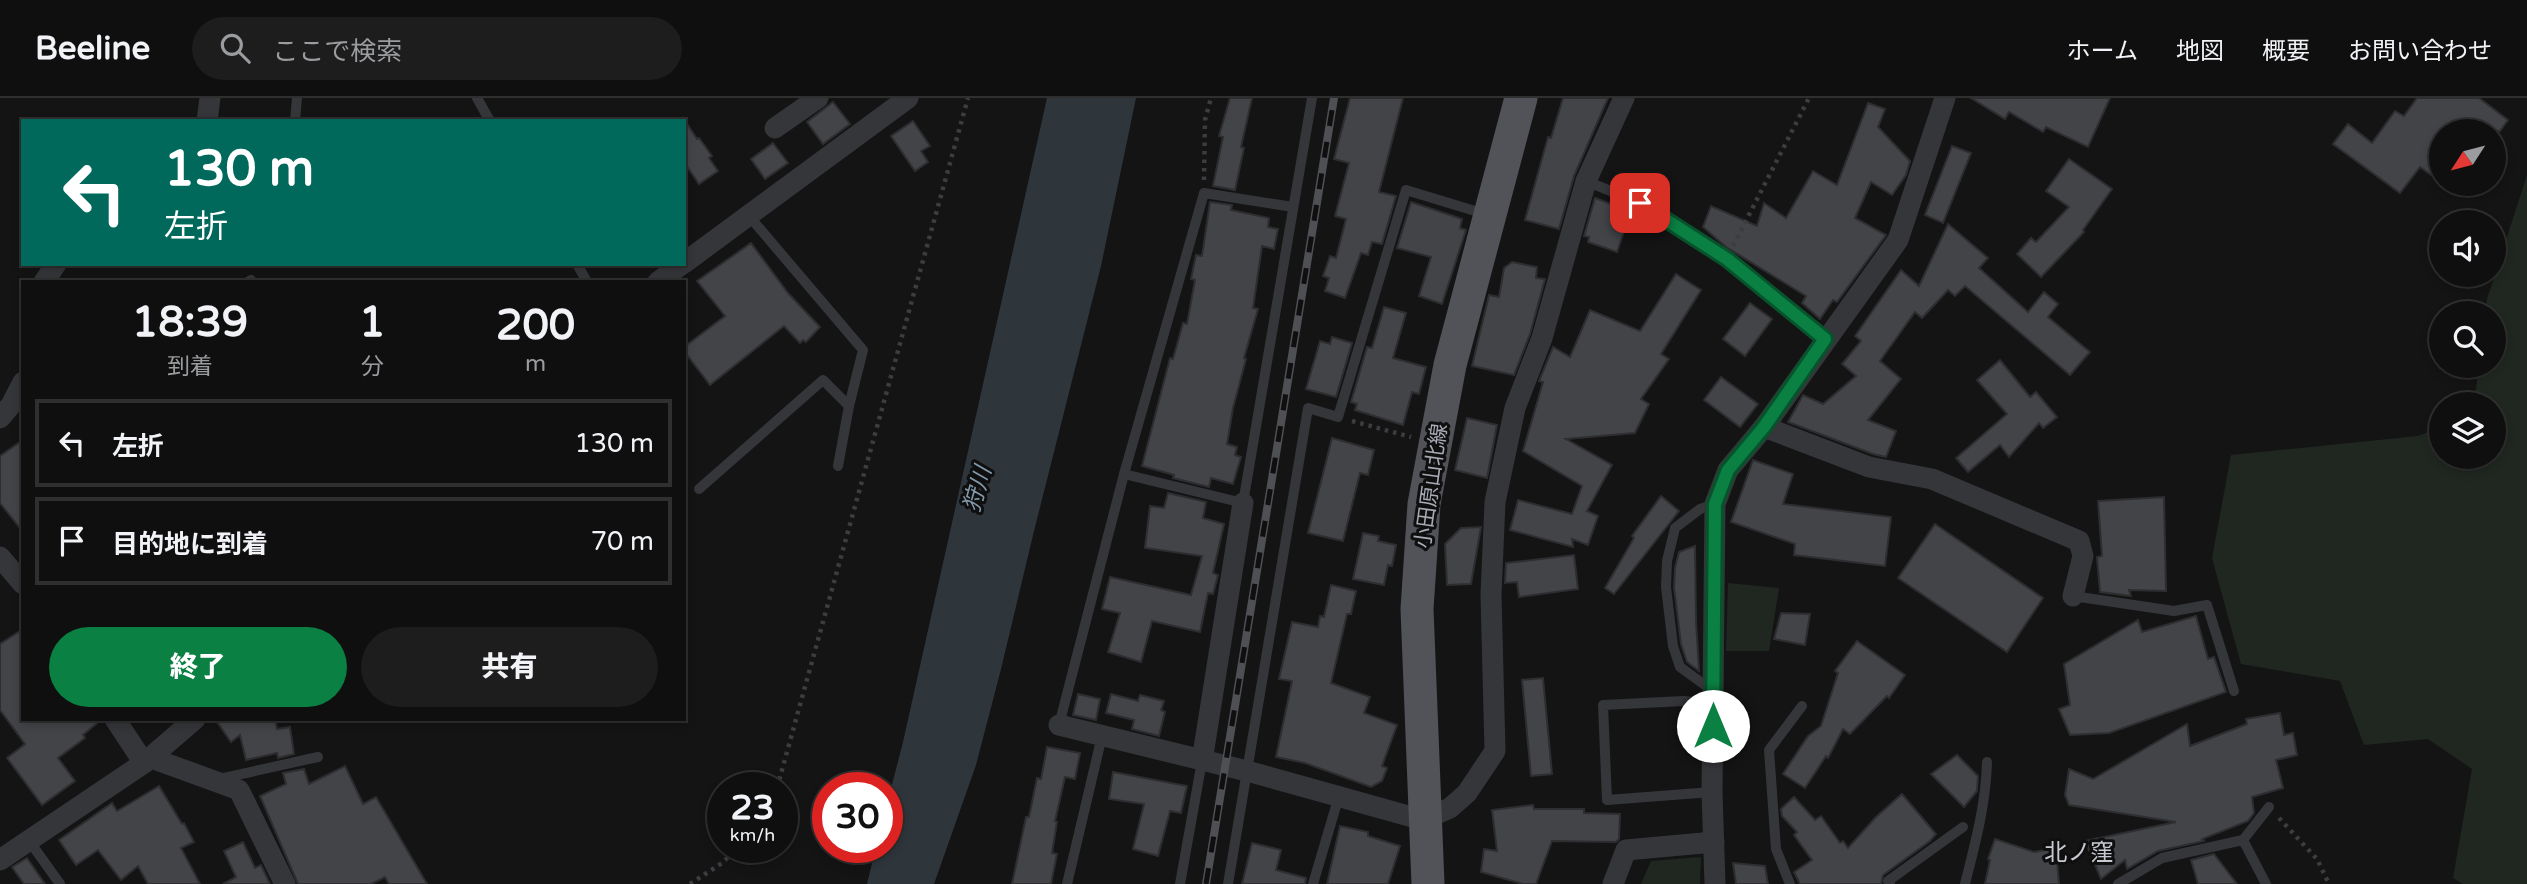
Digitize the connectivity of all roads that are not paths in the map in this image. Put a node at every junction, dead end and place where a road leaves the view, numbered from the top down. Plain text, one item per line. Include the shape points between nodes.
1 (210, 98) edge
2 (297, 98) edge
3 (477, 98) edge
4 (818, 98) edge
5 (908, 98) edge
6 (1312, 98) edge
7 (1521, 98) edge
8 (1624, 98) edge
9 (1945, 98) edge
10 (207, 119) edge
11 (295, 119) edge
12 (489, 119) edge
13 (775, 128) dead end
14 (1586, 181) junction
15 (1293, 207) junction
16 (1491, 215) junction
17 (749, 216) junction
18 (686, 261) edge
19 (679, 266) edge
20 (661, 280) edge
21 (1825, 339) junction
22 (21, 386) edge
23 (849, 406) junction
24 (0, 418) edge
25 (1764, 427) junction
26 (838, 466) dead end
27 (1124, 474) junction
28 (699, 489) dead end
29 (1243, 503) junction
30 (1715, 504) junction
31 (0, 557) edge
32 (21, 581) edge
33 (2073, 596) joint
34 (2234, 691) dead end
35 (1713, 698) junction
36 (1802, 706) dead end
37 (118, 721) edge
38 (193, 721) edge
39 (1059, 725) joint
40 (1102, 736) junction
41 (318, 757) dead end
42 (147, 760) junction
43 (1202, 761) junction
44 (1987, 762) dead end
45 (1247, 771) junction
46 (213, 780) junction
47 (1712, 792) junction
48 (1339, 796) junction
49 (2269, 807) road end
50 (1423, 820) junction
51 (1963, 827) dead end
52 (2243, 840) junction
53 (30, 842) junction
54 (1714, 842) junction
55 (0, 860) edge
56 (60, 884) edge
57 (285, 884) edge
58 (1068, 884) edge
59 (1181, 884) edge
60 (1228, 884) edge
61 (1312, 884) edge
62 (1428, 884) edge
63 (1613, 884) edge
64 (1715, 884) edge
65 (1790, 884) edge
66 (1890, 884) edge
67 (1965, 884) edge
68 (2118, 884) edge
69 (2266, 884) edge

1 - 10 street
2 - 11 lane
3 - 12 lane
4 - 13 street
5 - 17 street
6 - 15 lane
7 - 16 main road, 小田原山北線
8 - 14 street
9 - 21 street via 1898,240
14 - 21 lane via 1640,203 1727,259
14 - 50 street via 1542,338 1515,408 1495,502 1491,595 1495,751 1467,793 1450,808
15 - 27 lane via 1204,193
15 - 29 lane
16 - 45 lane via 1406,190 1338,417 1308,408
16 - 50 main road, 小田原山北線 via 1450,365 1424,504 1417,608
17 - 18 street
17 - 23 lane via 863,350
19 - 20 street
21 - 25 street
22 - 24 street
23 - 26 lane
23 - 28 lane via 823,380
25 - 30 street via 1728,470
25 - 33 street via 1870,467 1932,479 2079,541 2082,556
27 - 29 lane
27 - 39 lane
29 - 43 street
30 - 35 street
30 - 35 lane via 1675,528 1666,587 1680,667
31 - 32 street
33 - 34 lane via 2174,611 2207,606
35 - 47 street
35 - 47 lane via 1603,705 1607,800
36 - 65 lane via 1769,750 1776,849
37 - 42 street
38 - 42 street
39 - 40 street
40 - 43 street
40 - 58 lane
41 - 46 lane
42 - 46 street
42 - 53 street
43 - 45 street
43 - 59 lane
44 - 67 lane via 1987,785
45 - 48 street
45 - 60 lane
46 - 57 street via 239,790
47 - 54 street
48 - 50 street
48 - 61 lane
49 - 52 lane
50 - 62 main road, 小田原山北線
51 - 66 lane via 1888,881
52 - 68 lane via 2162,858
52 - 69 lane
53 - 55 street
53 - 56 lane
54 - 63 street via 1626,850
54 - 64 street

